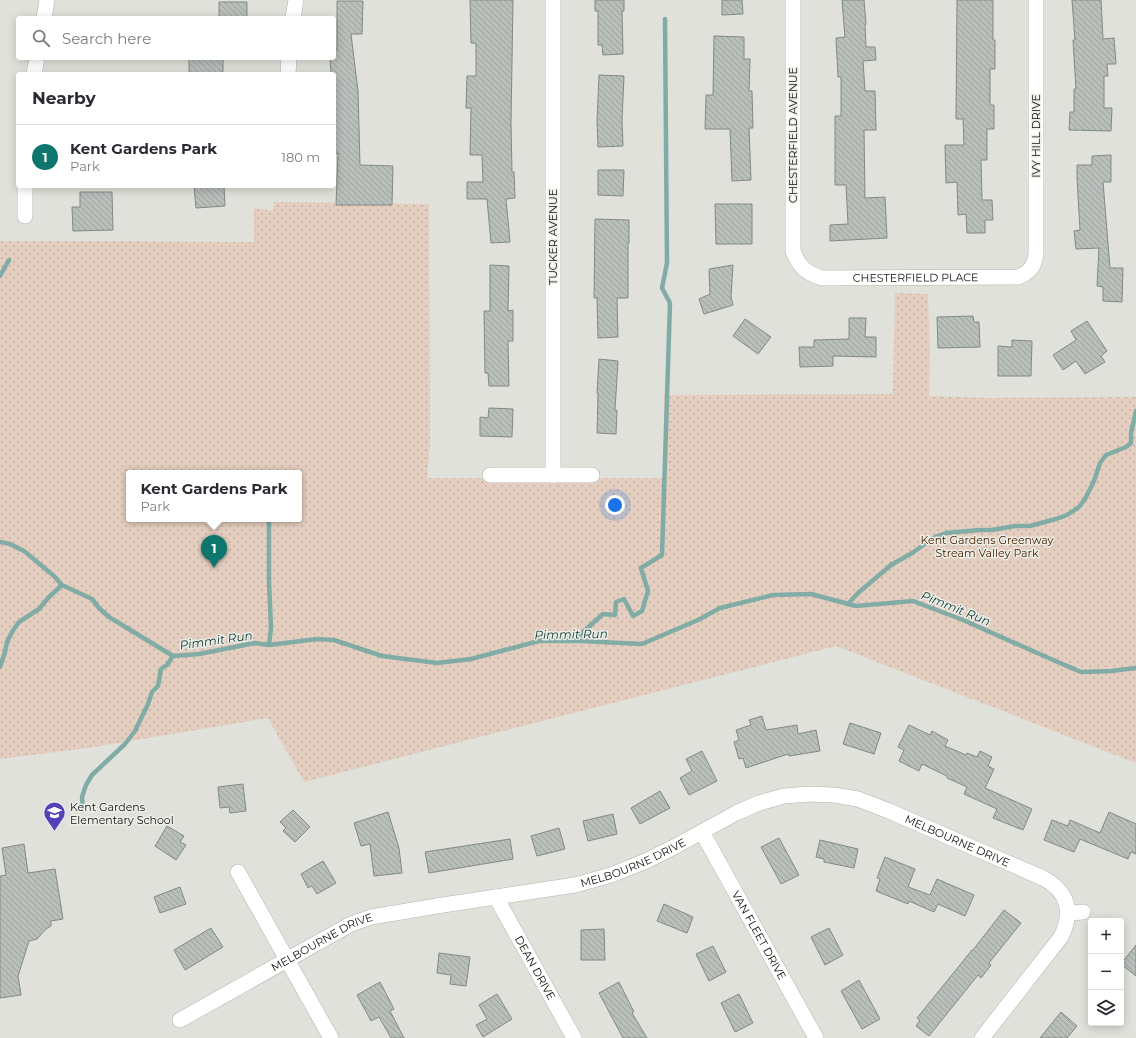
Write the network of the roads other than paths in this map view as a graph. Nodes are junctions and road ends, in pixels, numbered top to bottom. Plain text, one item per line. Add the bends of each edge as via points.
1 (48, 0) edge
2 (296, 0) edge
3 (553, 0) edge
4 (793, 0) edge
5 (1036, 0) edge
6 (44, 16) edge
7 (293, 16) edge
8 (36, 60) edge
9 (289, 60) edge
10 (34, 72) edge
11 (288, 72) edge
12 (25, 188) edge
13 (25, 216) dead end
14 (798, 273) joint
15 (1033, 275) joint
16 (490, 474) dead end
17 (553, 475) junction
18 (592, 475) dead end
19 (702, 832) junction
20 (238, 872) dead end
21 (496, 897) junction
22 (1083, 912) dead end
23 (1068, 913) junction
24 (287, 960) junction
25 (180, 1020) dead end
26 (331, 1038) edge
27 (574, 1038) edge
28 (816, 1038) edge
29 (982, 1038) edge

1 - 6 street
2 - 7 street
3 - 17 street, TUCKER AVENUE
4 - 14 street, CHESTERFIELD AVENUE via 793,251
5 - 15 street, IVY HILL DRIVE via 1036,254
8 - 10 street
9 - 11 street
12 - 13 street
14 - 15 street, CHESTERFIELD PLACE via 822,278
16 - 17 street
17 - 18 street
19 - 21 street, MELBOURNE DRIVE via 646,861 611,875 575,885
19 - 23 street, MELBOURNE DRIVE via 736,813 784,796 834,795 858,799 1043,878 1060,891
19 - 28 street, VAN FLEET DRIVE
20 - 24 street
21 - 24 street, MELBOURNE DRIVE via 371,917 351,924
21 - 27 street, DEAN DRIVE
22 - 23 street
23 - 29 street via 1061,937
24 - 25 street, MELBOURNE DRIVE
24 - 26 street

